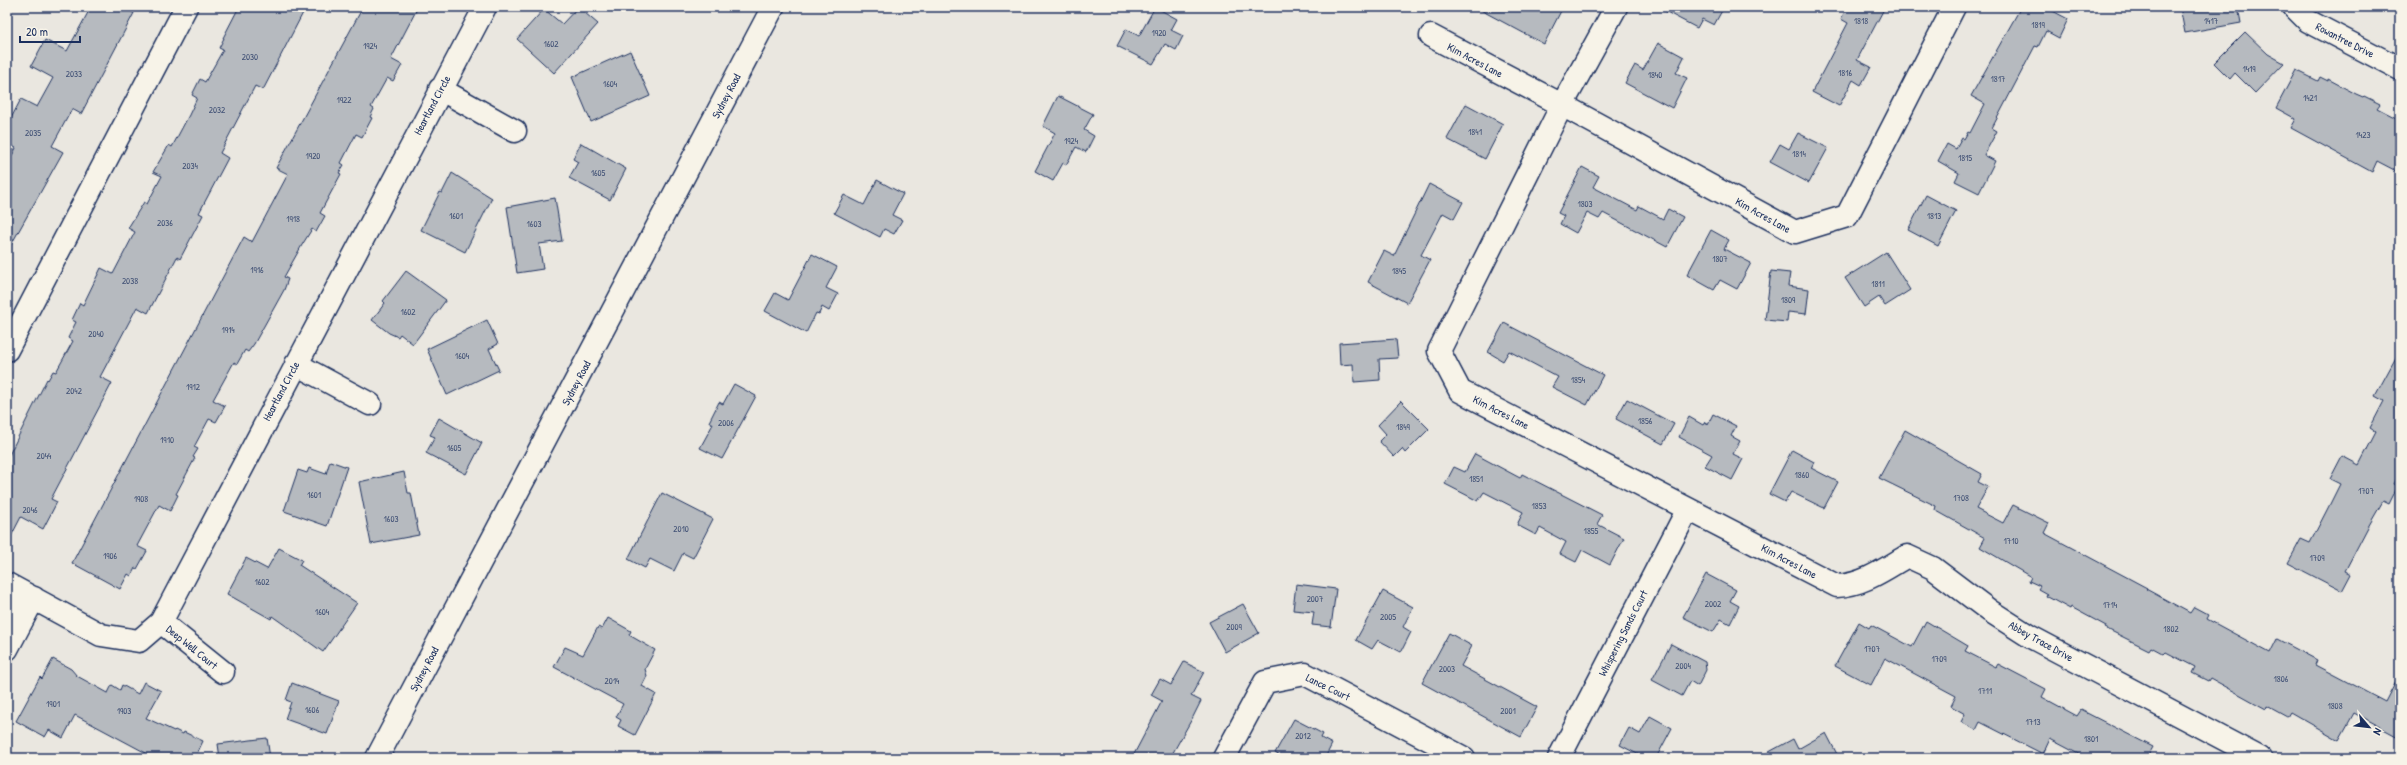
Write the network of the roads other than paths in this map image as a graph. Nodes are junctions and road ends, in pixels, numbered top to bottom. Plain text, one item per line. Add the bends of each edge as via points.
1 (186, 7) edge
2 (485, 7) edge
3 (773, 7) edge
4 (1616, 7) edge
5 (1954, 7) edge
6 (2294, 7) edge
7 (1431, 36) dead end
8 (2400, 69) edge
9 (440, 89) junction
10 (1562, 105) junction
11 (515, 130) dead end
12 (7, 350) edge
13 (296, 364) junction
14 (370, 404) dead end
15 (1688, 509) junction
16 (1826, 581) joint
17 (20, 591) edge
18 (7, 614) edge
19 (161, 622) junction
20 (7, 649) edge
21 (223, 672) dead end
22 (377, 758) edge
23 (1224, 758) edge
24 (1464, 758) edge
25 (1559, 758) edge
26 (2260, 758) edge

1 - 12 street
2 - 9 street, Heartland Circle
3 - 22 street, Sydney Road
4 - 10 street, Kim Acres Lane
5 - 10 street, Kim Acres Lane via 1847,216 1795,232
6 - 8 street, Rowantree Drive via 2308,21
7 - 10 street, Kim Acres Lane
9 - 11 street
9 - 13 street, Heartland Circle
10 - 15 street, Kim Acres Lane via 1439,351 1460,391
13 - 14 street
13 - 19 street, Heartland Circle
15 - 16 street, Kim Acres Lane
15 - 25 street, Whispering Sands Court
16 - 26 street, Abbey Trace Drive via 1837,586 1850,586 1868,579 1907,556 1933,568 1990,611 2029,636
17 - 18 street
17 - 19 street, Heartland Circle via 101,635 139,641
17 - 20 street
19 - 21 street, Deep Well Court
23 - 24 street, Lance Court via 1264,682 1305,674

